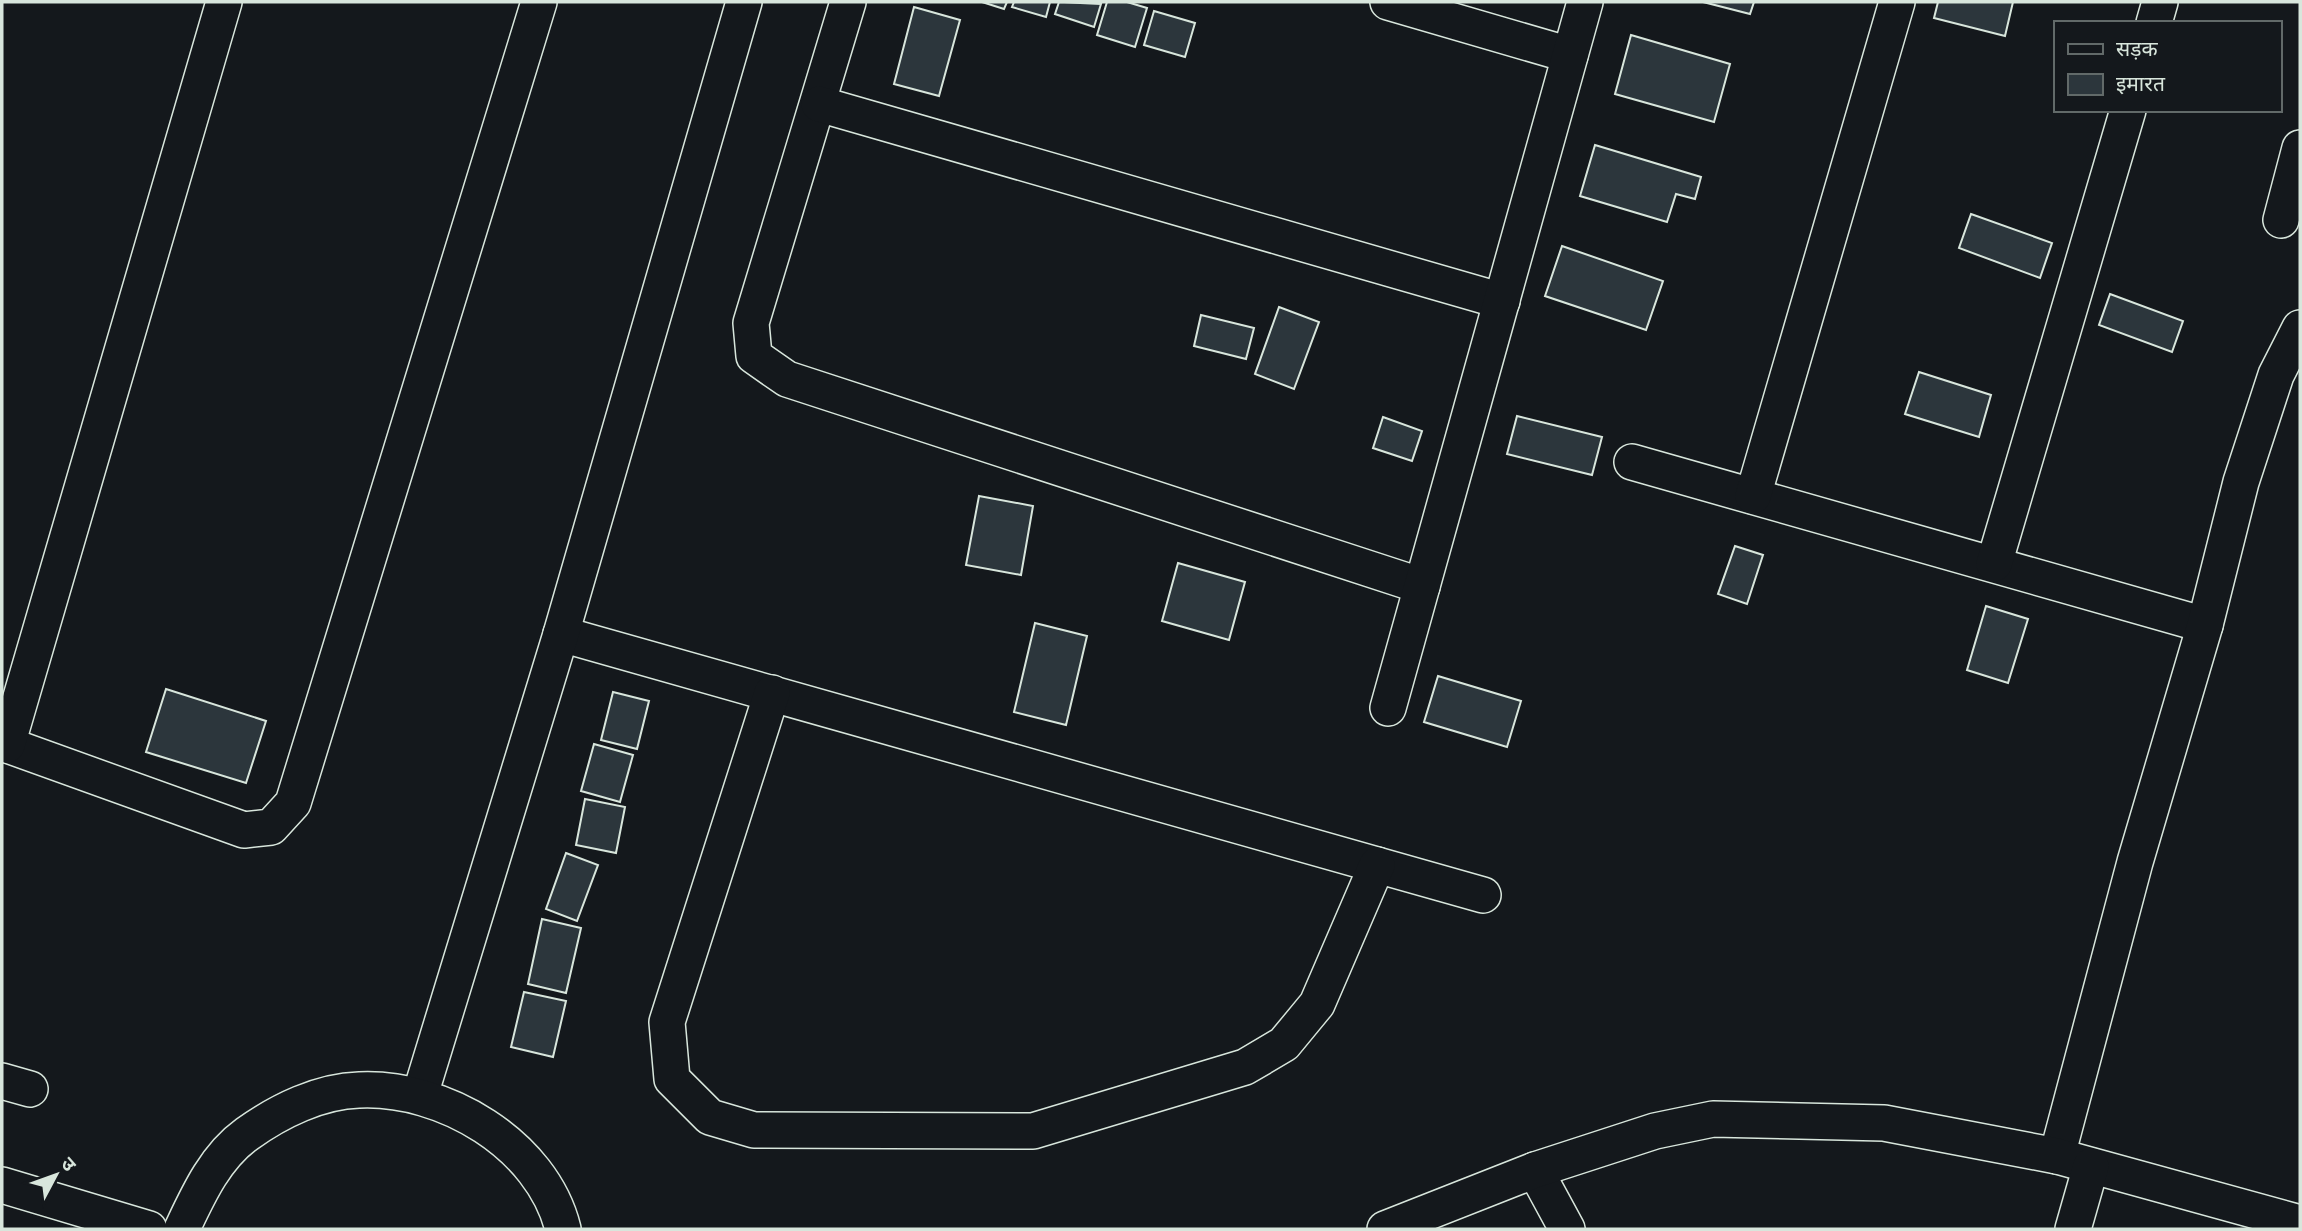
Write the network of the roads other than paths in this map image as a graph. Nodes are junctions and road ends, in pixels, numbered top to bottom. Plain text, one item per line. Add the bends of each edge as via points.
1 (224, 2) edge
2 (539, 2) edge
3 (744, 2) edge
4 (848, 2) edge
5 (1388, 2) edge
6 (1586, 2) edge
7 (1897, 2) edge
8 (2160, 2) edge
9 (2155, 21) edge
10 (1570, 55) junction
11 (819, 104) junction
12 (2127, 112) edge
13 (2300, 148) edge
14 (2281, 220) dead end
15 (1502, 301) junction
16 (2300, 328) edge
17 (1632, 462) dead end
18 (1753, 496) junction
19 (1994, 564) junction
20 (1422, 586) junction
21 (2205, 625) junction
22 (561, 634) junction
23 (772, 693) junction
24 (1388, 708) dead end
25 (5, 744) edge
26 (1377, 865) junction
27 (1483, 895) dead end
28 (420, 1095) junction
29 (2057, 1156) junction
30 (2091, 1166) junction
31 (1535, 1170) junction
32 (2, 1185) edge
33 (2300, 1223) edge
34 (149, 1229) edge
35 (182, 1229) edge
36 (563, 1229) edge
37 (1385, 1229) edge
38 (1567, 1229) edge
39 (2073, 1229) edge

1 - 25 street
2 - 25 street via 293,803 271,827 244,830
3 - 22 street
4 - 11 street
5 - 10 street
6 - 10 street
7 - 18 street
8 - 9 street
10 - 15 street
11 - 15 street
11 - 20 street via 751,323 754,356 787,379
12 - 19 street
13 - 14 street
15 - 20 street
16 - 21 street via 2276,375 2241,482
17 - 18 street
18 - 19 street
19 - 21 street
20 - 24 street
21 - 29 street via 2135,862
22 - 23 street
22 - 28 street
23 - 26 street
23 - 26 street via 667,1022 672,1079 710,1117 754,1130 1033,1131 1245,1067 1284,1044 1317,1004
26 - 27 street
28 - 35 street via 358,1090 298,1104 245,1135 204,1181
28 - 36 street via 478,1120 527,1161
29 - 30 street
29 - 31 street via 1884,1123 1713,1119 1655,1131
30 - 33 street
30 - 39 street
31 - 37 street
31 - 38 street
32 - 34 street

